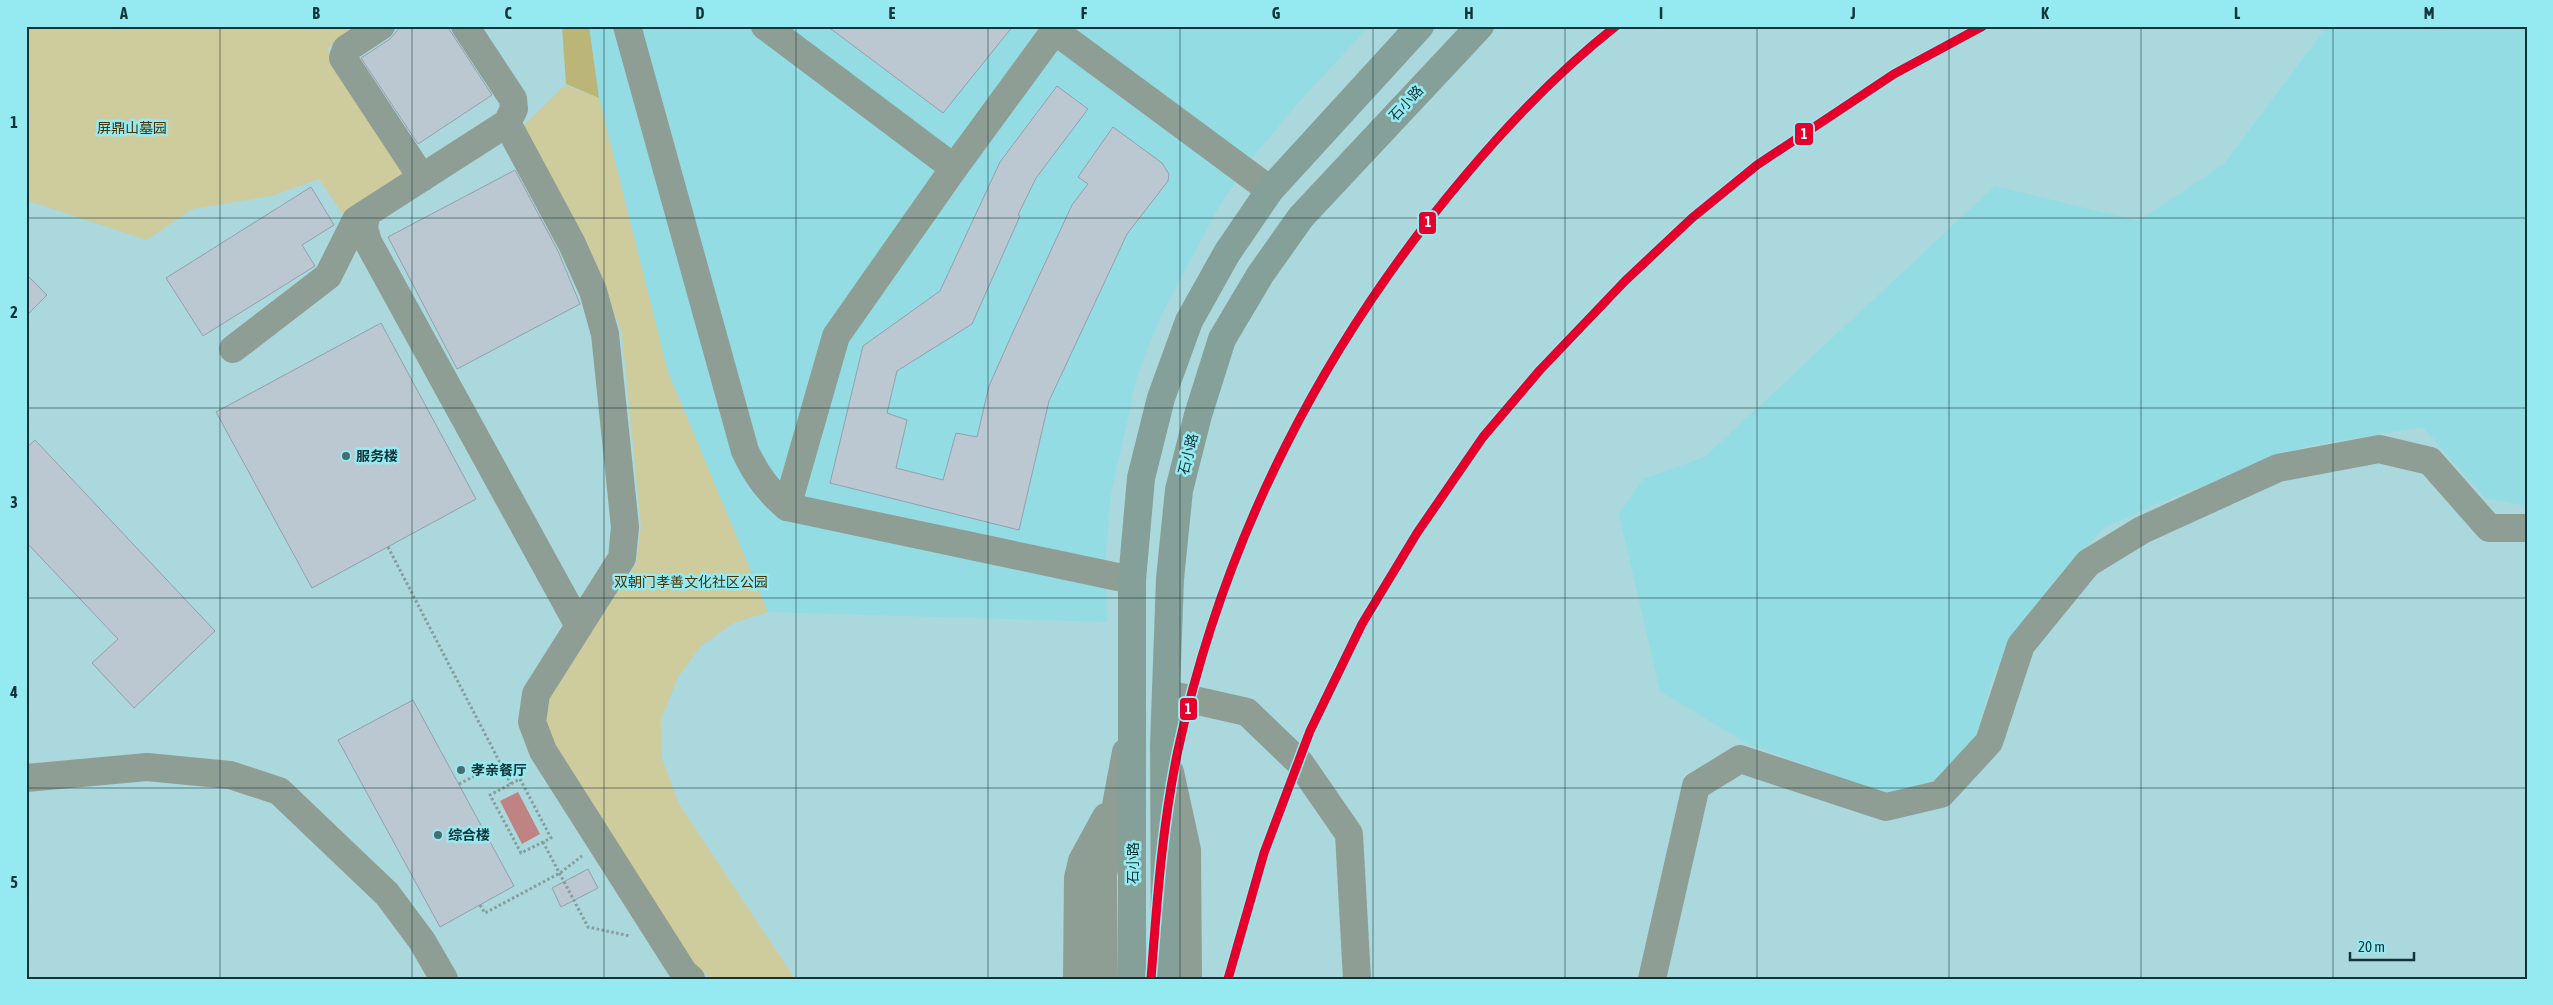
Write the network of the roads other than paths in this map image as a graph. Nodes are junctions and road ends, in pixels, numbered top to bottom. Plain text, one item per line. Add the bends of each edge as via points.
1 (381, 26) edge
2 (465, 26) edge
3 (627, 26) edge
4 (764, 26) edge
5 (1420, 26) edge
6 (1480, 26) edge
7 (1056, 28) edge
8 (507, 123) junction
9 (954, 168) junction
10 (422, 178) junction
11 (1270, 190) junction
12 (366, 214) junction
13 (233, 349) dead end
14 (788, 507) junction
15 (2527, 528) edge
16 (1132, 580) junction
17 (579, 626) junction
18 (1167, 694) junction
19 (1132, 727) junction
20 (1164, 744) junction
21 (26, 778) edge
22 (1116, 801) junction
23 (683, 977) edge
24 (444, 979) edge
25 (1077, 979) edge
26 (1104, 979) edge
27 (1132, 979) edge
28 (1165, 979) edge
29 (1188, 979) edge
30 (1357, 979) edge
31 (1652, 979) edge

1 - 10 street via 346,49 343,58
2 - 8 street via 513,99 514,109
3 - 14 street via 745,451 756,476
4 - 9 street
5 - 11 main road, 石小路
6 - 18 main road, 石小路 via 1301,217 1260,275 1222,339 1179,490 1170,579
7 - 9 street
7 - 11 street
8 - 10 street
8 - 17 street via 572,244 593,291 605,334 625,527 622,558
9 - 14 street via 836,336
10 - 12 street
11 - 16 main road, 石小路 via 1226,253 1186,329 1161,398 1141,478
12 - 13 street via 356,220 328,276
12 - 17 street via 364,228 368,242
14 - 16 street
15 - 31 street via 2489,528 2430,461 2380,450 2278,468 2142,530 2088,563 2021,645 1989,742 1941,794 1886,806 1740,759 1696,786
16 - 19 main road, 石小路
17 - 23 street via 536,694 532,722 543,752
18 - 20 main road, 石小路
18 - 30 street via 1247,712 1300,763 1348,834
19 - 22 street
19 - 27 main road, 石小路
20 - 28 main road, 石小路
20 - 29 street via 1187,850
21 - 24 street via 147,767 230,775 279,790 387,894 422,941
22 - 25 street via 1091,842 1078,878
22 - 26 street via 1103,875

